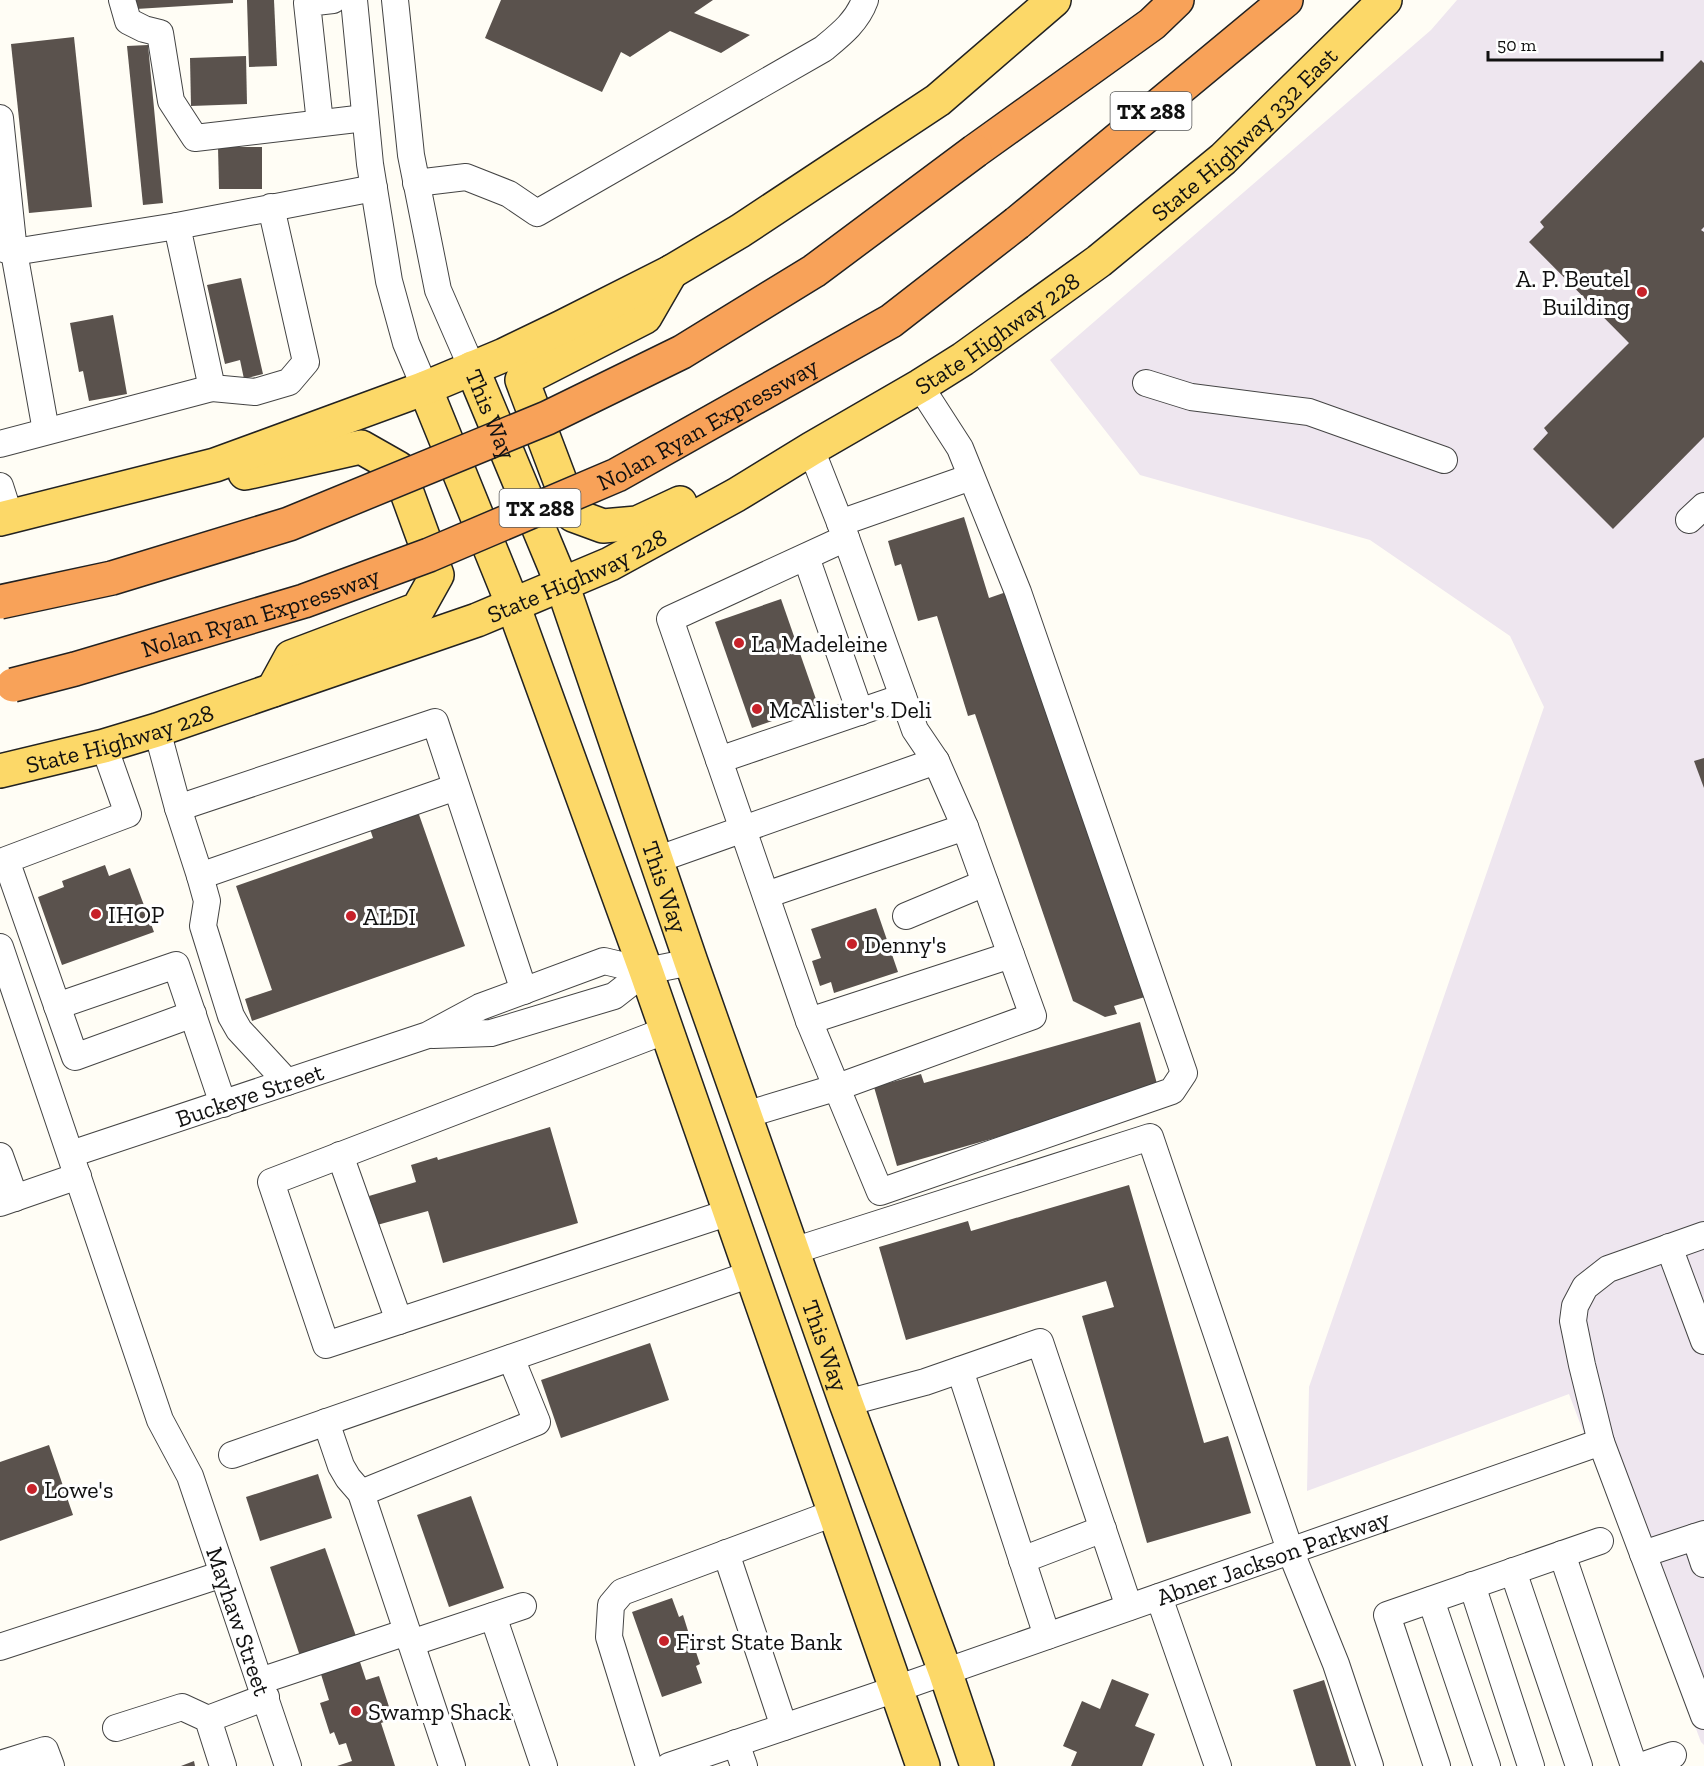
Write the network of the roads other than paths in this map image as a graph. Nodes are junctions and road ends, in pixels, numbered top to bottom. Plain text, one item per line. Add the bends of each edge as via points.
1 (122, 0) edge
2 (333, 0) edge
3 (354, 0) edge
4 (395, 0) edge
5 (865, 0) edge
6 (1054, 0) edge
7 (1177, 0) edge
8 (1286, 0) edge
9 (1384, 0) edge
10 (0, 118) edge
11 (365, 118) junction
12 (320, 123) junction
13 (411, 156) junction
14 (372, 176) junction
15 (416, 183) junction
16 (271, 207) junction
17 (177, 226) junction
18 (7, 250) edge
19 (1098, 261) joint
20 (671, 272) junction
21 (472, 368) junction
22 (1146, 384) dead end
23 (920, 386) junction
24 (212, 388) junction
25 (425, 388) junction
26 (46, 431) junction
27 (0, 444) edge
28 (811, 449) junction
29 (1444, 460) dead end
30 (215, 465) junction
31 (972, 477) junction
32 (0, 486) edge
33 (736, 495) junction
34 (5, 518) edge
35 (843, 530) junction
36 (806, 557) junction
37 (562, 584) junction
38 (0, 602) edge
39 (513, 605) junction
40 (0, 687) edge
41 (273, 690) junction
42 (903, 697) junction
43 (860, 712) junction
44 (157, 730) junction
45 (104, 746) junction
46 (719, 760) junction
47 (936, 761) junction
48 (0, 771) edge
49 (456, 787) junction
50 (178, 808) junction
51 (964, 827) junction
52 (743, 828) junction
53 (656, 860) junction
54 (200, 876) junction
55 (985, 884) junction
56 (766, 895) junction
57 (906, 916) dead end
58 (0, 947) edge
59 (1011, 955) junction
60 (691, 962) junction
61 (646, 971) junction
62 (524, 991) junction
63 (57, 1006) junction
64 (193, 1014) junction
65 (809, 1022) junction
66 (667, 1030) junction
67 (428, 1035) junction
68 (287, 1082) junction
69 (838, 1087) junction
70 (223, 1104) junction
71 (745, 1115) junction
72 (0, 1155) edge
73 (340, 1155) junction
74 (74, 1165) junction
75 (7, 1200) edge
76 (730, 1212) junction
77 (1704, 1235) edge
78 (1669, 1247) junction
79 (793, 1251) junction
80 (751, 1274) junction
81 (399, 1321) junction
82 (1704, 1341) edge
83 (511, 1358) junction
84 (960, 1370) junction
85 (846, 1403) junction
86 (802, 1420) junction
87 (326, 1422) junction
88 (1601, 1442) junction
89 (232, 1455) dead end
90 (361, 1493) junction
91 (834, 1513) junction
92 (1103, 1529) junction
93 (1699, 1536) edge
94 (1600, 1541) dead end
95 (1290, 1550) junction
96 (726, 1553) junction
97 (1562, 1554) junction
98 (1643, 1554) junction
99 (1022, 1560) junction
100 (1704, 1564) edge
101 (1513, 1571) junction
102 (223, 1574) junction
103 (1472, 1585) junction
104 (1159, 1597) junction
105 (1431, 1600) junction
106 (523, 1606) dead end
107 (1129, 1607) junction
108 (493, 1616) junction
109 (1047, 1636) junction
110 (409, 1637) junction
111 (0, 1647) edge
112 (945, 1671) junction
113 (263, 1689) junction
114 (896, 1689) junction
115 (1704, 1713) edge
116 (208, 1719) junction
117 (784, 1727) junction
118 (116, 1728) dead end
119 (740, 1755) edge
120 (1673, 1755) dead end
121 (0, 1764) edge
122 (51, 1766) edge
123 (223, 1766) edge
124 (288, 1766) edge
125 (452, 1766) edge
126 (544, 1766) edge
127 (649, 1766) edge
128 (669, 1766) edge
129 (923, 1766) edge
130 (977, 1766) edge
131 (1218, 1766) edge
132 (1370, 1766) edge
133 (1437, 1766) edge
134 (1487, 1766) edge
135 (1531, 1766) edge
136 (1579, 1766) edge
137 (1634, 1766) edge
138 (1641, 1766) edge

1 - 12 street via 128,21 160,33 171,101 195,138
2 - 12 street via 307,3
3 - 11 street, This Way
4 - 13 street, This Way
5 - 15 street via 845,31 822,49 537,213 509,194 466,177
6 - 20 main road via 938,100
7 - 38 highway, TX 288, bridge via 1152,24 814,270 682,352 547,418 289,524 112,578
8 - 40 highway, Nolan Ryan Expressway / TX 288, bridge via 1017,223 891,321 617,476 429,555 304,601 75,669
9 - 19 main road, State Highway 332 East via 1223,159
10 - 18 street
11 - 12 street
11 - 14 street, This Way
13 - 14 street
13 - 15 street, This Way
14 - 16 street
14 - 25 street, This Way via 389,281 406,343
15 - 21 street, This Way via 438,290
16 - 17 street
16 - 24 street via 306,362 289,382 255,392
17 - 18 street
17 - 24 street
18 - 26 street
19 - 23 main road, State Highway 228
20 - 21 main road
20 - 33 main road via 645,317 522,380 573,515 603,526 637,523 705,491
21 - 25 main road
21 - 37 main road, This Way
22 - 29 street via 1191,397 1309,412
23 - 28 main road, State Highway 228
23 - 31 street via 960,448
24 - 26 street
25 - 30 main road
25 - 39 main road, This Way
26 - 27 street
28 - 33 main road, State Highway 228
28 - 35 street
30 - 34 main road
30 - 41 main road via 239,474 361,447 398,468 437,575 418,609 291,657
31 - 35 street
31 - 69 street via 1018,591 1184,1073 1172,1091 880,1192
32 - 34 street
33 - 37 main road, State Highway 228 via 610,564
35 - 36 street
35 - 42 street
36 - 43 street
36 - 46 street via 670,619
37 - 39 main road, State Highway 228
37 - 53 main road, This Way
39 - 41 main road, State Highway 228
39 - 61 main road, This Way
41 - 44 main road, State Highway 228
42 - 43 street
42 - 47 street via 915,730
43 - 46 street
44 - 45 main road, State Highway 228
44 - 50 street
45 - 48 main road, State Highway 228
45 - 63 street via 128,814 6,860
46 - 52 street
47 - 51 street
47 - 52 street
49 - 50 street via 435,722
49 - 54 street
49 - 62 street
50 - 54 street
51 - 55 street
51 - 56 street
52 - 53 street
52 - 56 street
53 - 60 main road, This Way
54 - 68 street via 207,901 203,926 231,1016
55 - 57 street
55 - 59 street
56 - 65 street
58 - 74 street, Mayhaw Street
59 - 65 street
59 - 69 street via 1033,1016
60 - 61 street, Buckeye Street
60 - 71 main road, This Way
61 - 62 street, Buckeye Street via 604,961
61 - 66 main road, This Way
61 - 67 street, Buckeye Street via 614,996 502,1030
62 - 67 street, Buckeye Street via 480,1007
63 - 64 street via 176,965
63 - 64 street via 75,1057
64 - 70 street
65 - 69 street
66 - 73 street
66 - 76 main road, This Way
67 - 68 street, Buckeye Street
68 - 70 street, Buckeye Street
69 - 71 street
70 - 74 street, Buckeye Street
71 - 79 main road, This Way
72 - 75 street
73 - 81 street
73 - 81 street via 271,1182 326,1345
74 - 75 street, Buckeye Street
74 - 102 street, Mayhaw Street via 160,1420 190,1476
76 - 80 main road, This Way
76 - 81 street
77 - 78 street
78 - 82 street
78 - 88 street via 1608,1269 1585,1287 1575,1306 1573,1321
79 - 85 main road, This Way
79 - 95 street via 1150,1137
80 - 83 street
80 - 86 main road, This Way
83 - 87 street
83 - 90 street via 537,1422
84 - 85 street
84 - 92 street via 1040,1342
84 - 99 street
85 - 86 main road
85 - 112 main road, This Way
86 - 91 main road, This Way
87 - 89 street
87 - 90 street via 341,1466
88 - 95 street, Abner Jackson Parkway
88 - 98 street
90 - 110 street
91 - 96 street
91 - 114 main road, This Way
92 - 99 street
92 - 107 street
93 - 98 street
93 - 100 street
94 - 97 street
95 - 104 street, Abner Jackson Parkway
95 - 132 street via 1336,1664
96 - 117 street
96 - 127 street via 622,1592 611,1605 609,1637
97 - 101 street
97 - 137 street
98 - 115 street
99 - 109 street
101 - 103 street
101 - 136 street
102 - 111 street
102 - 113 street, Mayhaw Street
103 - 105 street
103 - 135 street
104 - 107 street, Abner Jackson Parkway
104 - 131 street
105 - 133 street via 1387,1615
105 - 134 street
106 - 108 street
107 - 109 street, Abner Jackson Parkway
108 - 110 street
108 - 126 street
109 - 112 street, Abner Jackson Parkway
110 - 113 street
110 - 125 street
112 - 114 street, Abner Jackson Parkway
112 - 130 main road, This Way
113 - 116 street
113 - 124 street, Mayhaw Street
114 - 117 street, Abner Jackson Parkway
114 - 129 main road, This Way
116 - 118 street via 182,1707
116 - 123 street
117 - 119 street, Abner Jackson Parkway
119 - 128 street, Abner Jackson Parkway
120 - 138 street
121 - 122 street via 45,1750

